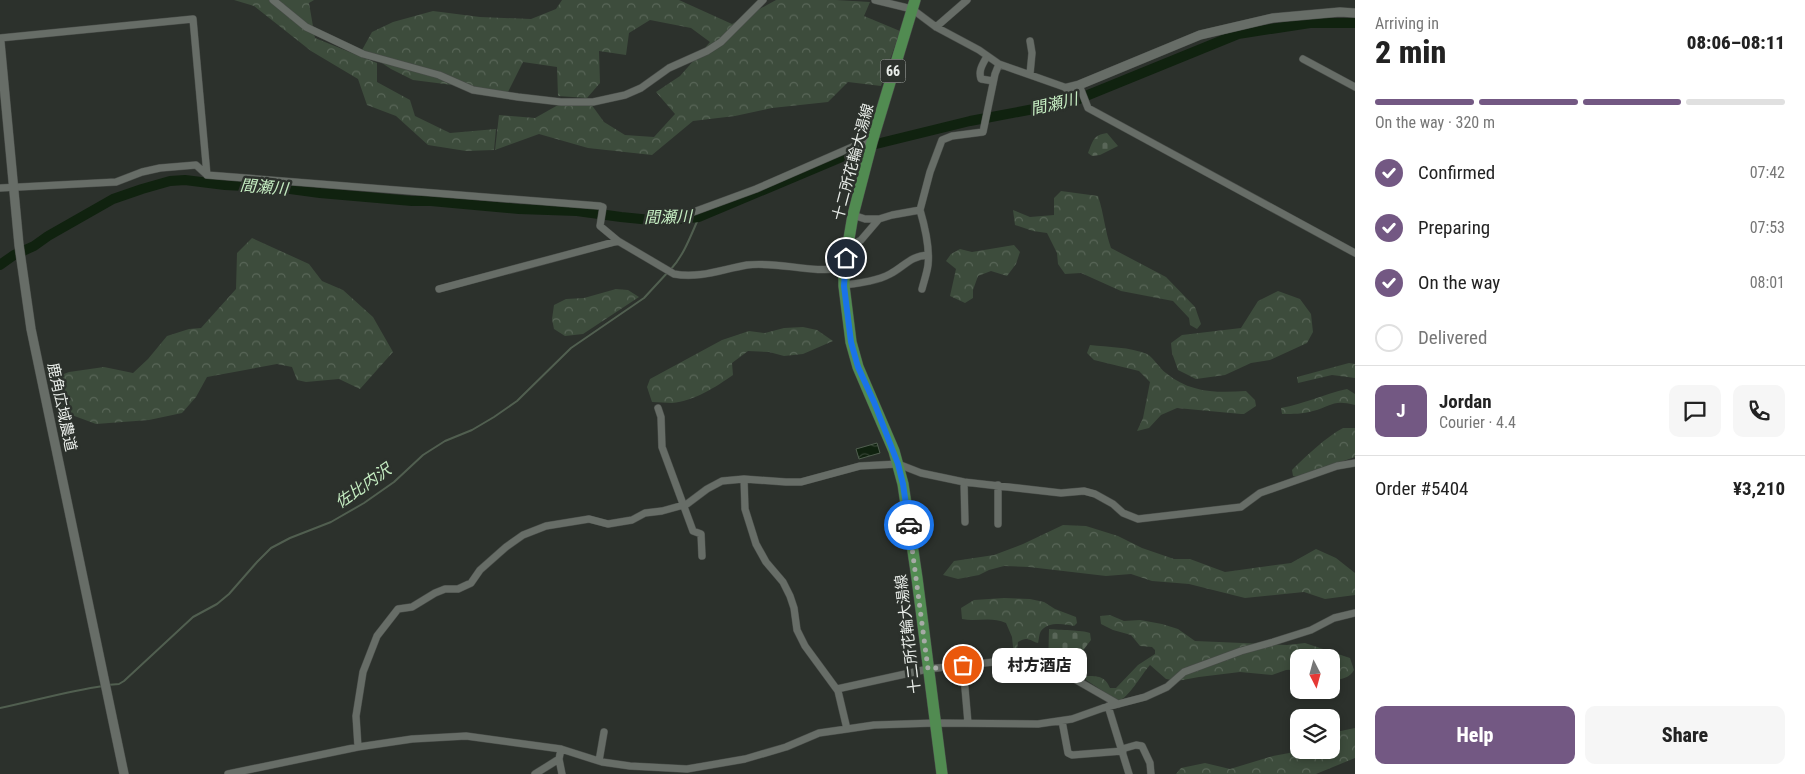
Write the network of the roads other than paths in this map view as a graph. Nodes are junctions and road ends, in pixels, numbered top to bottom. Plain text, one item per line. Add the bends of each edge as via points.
1 (273, 0) edge
2 (763, 0) edge
3 (876, 0) edge
4 (967, 0) edge
5 (913, 5) edge
6 (1355, 13) edge
7 (936, 28) junction
8 (0, 38) edge
9 (1030, 41) dead end
10 (0, 42) edge
11 (987, 56) junction
12 (1302, 59) dead end
13 (999, 64) junction
14 (1030, 74) junction
15 (993, 81) junction
16 (1080, 87) junction
17 (1067, 88) joint
18 (1355, 88) edge
19 (873, 140) junction
20 (207, 175) junction
21 (0, 188) edge
22 (15, 188) junction
23 (920, 210) junction
24 (688, 214) dead end
25 (853, 215) junction
26 (879, 219) junction
27 (618, 241) junction
28 (847, 248) junction
29 (1355, 253) edge
30 (928, 255) junction
31 (844, 268) junction
32 (844, 285) junction
33 (922, 288) dead end
34 (440, 289) dead end
35 (658, 408) dead end
36 (1355, 463) edge
37 (898, 464) junction
38 (744, 479) junction
39 (964, 482) junction
40 (998, 485) junction
41 (683, 505) junction
42 (965, 522) dead end
43 (998, 524) dead end
44 (702, 556) dead end
45 (1355, 613) edge
46 (963, 665) junction
47 (928, 669) junction
48 (837, 689) junction
49 (1118, 704) junction
50 (1108, 706) junction
51 (1062, 720) junction
52 (935, 723) junction
53 (968, 723) junction
54 (847, 728) junction
55 (604, 732) dead end
56 (358, 747) junction
57 (561, 749) junction
58 (1122, 750) junction
59 (559, 759) junction
60 (599, 761) junction
61 (679, 771) edge
62 (124, 774) edge
63 (228, 774) edge
64 (535, 774) edge
65 (562, 774) edge
66 (942, 774) edge
67 (1129, 774) edge
68 (1151, 774) edge

1 - 2 street via 306,27 363,54 439,75 473,90 561,102 593,102 641,88 669,68 721,42
3 - 5 street
4 - 7 street
5 - 7 street
5 - 19 main road, 十二所花輪大湯線 / 66
6 - 16 street via 1273,18 1200,35
7 - 11 street
8 - 20 street via 193,19
9 - 14 street
10 - 22 street, 鹿角広域農道
11 - 13 street
11 - 15 street via 980,75 981,79
12 - 18 street
13 - 14 street
13 - 15 street
14 - 17 street
15 - 23 street via 983,132 942,140
16 - 17 street
16 - 29 street via 1088,108
19 - 24 street
19 - 25 main road, 十二所花輪大湯線 / 66
20 - 22 street via 196,164 142,172 116,182
20 - 27 street via 603,207 600,226
21 - 22 street
22 - 62 street, 鹿角広域農道 via 31,329
23 - 26 street
23 - 30 street
25 - 26 street
25 - 28 main road, 十二所花輪大湯線 / 66
26 - 28 street via 861,240
27 - 31 street via 674,274 693,276 750,265 824,270
27 - 34 street
28 - 31 main road, 十二所花輪大湯線 / 66
30 - 32 street via 918,256 890,274
30 - 33 street
31 - 32 main road, 十二所花輪大湯線 / 66
32 - 37 main road, 十二所花輪大湯線 / 66 via 851,342 858,367
35 - 41 street via 662,447
36 - 40 street via 1337,466 1260,493 1240,507 1138,519 1084,491 1061,492
37 - 38 street via 860,466 801,482
37 - 39 street via 921,473
37 - 47 main road, 十二所花輪大湯線 / 66
38 - 41 street via 722,481
38 - 48 street via 745,509 756,544 790,596 801,638
39 - 40 street
39 - 42 street
40 - 43 street
41 - 44 street via 693,531 700,534
41 - 56 street via 645,513 620,523 608,524 589,519 546,526 523,535 506,547 480,570 471,583 458,589 445,589 412,607 398,609 377,636 363,672 356,716
45 - 49 street via 1184,672 1167,687
46 - 47 street
46 - 49 street via 1017,660 1022,675 1056,673 1071,677
46 - 53 street
47 - 48 street
47 - 52 main road, 十二所花輪大湯線 / 66
48 - 54 street
49 - 50 street
50 - 51 street
50 - 58 street
51 - 53 street via 1038,724
51 - 58 street via 1068,753 1072,755
52 - 53 street
52 - 54 street
52 - 66 main road, 十二所花輪大湯線 / 66
54 - 61 street via 819,733 786,748
55 - 60 street
56 - 57 street via 466,736
56 - 63 street
57 - 59 street
57 - 60 street
58 - 67 street
58 - 68 street via 1136,744 1142,746
59 - 64 street
59 - 65 street
60 - 61 street

